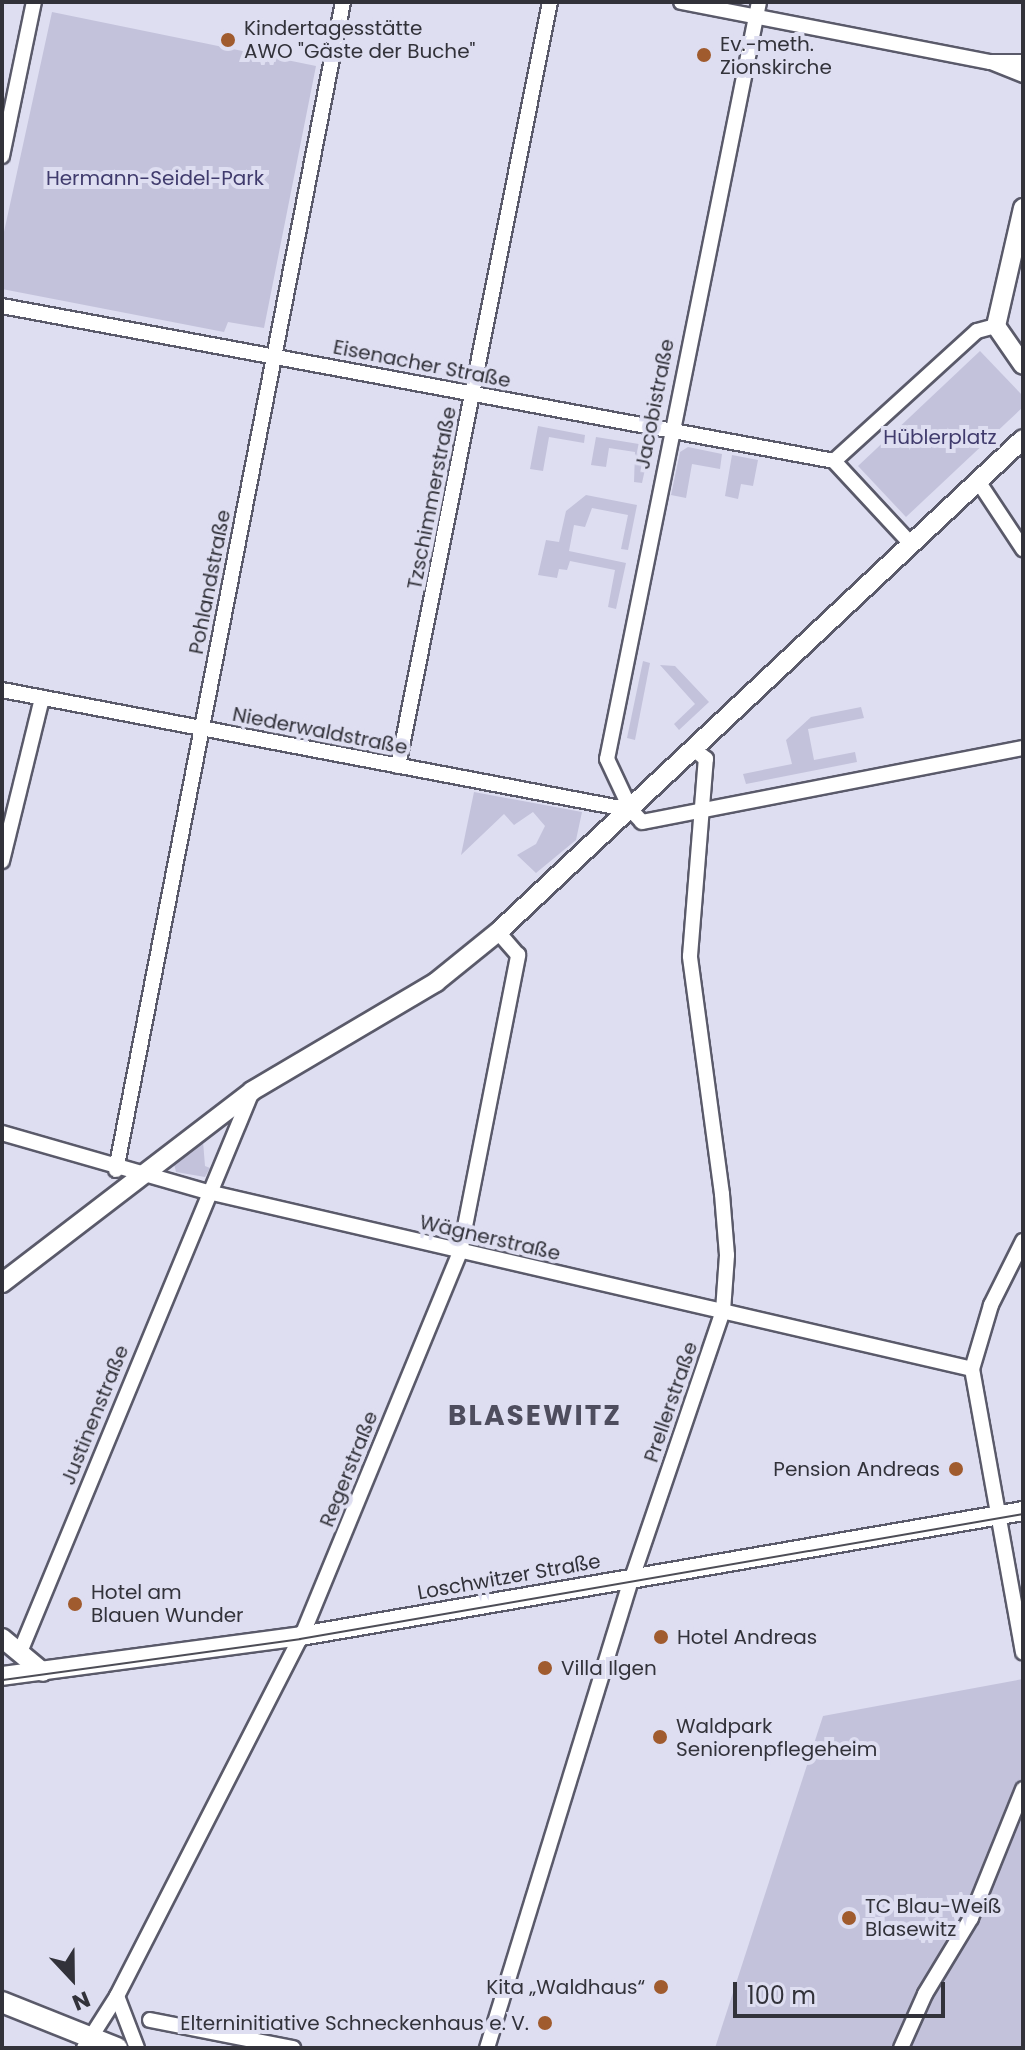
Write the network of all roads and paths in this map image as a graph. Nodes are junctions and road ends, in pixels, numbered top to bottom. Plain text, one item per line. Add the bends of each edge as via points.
1 (34, 2) edge
2 (343, 2) edge
3 (550, 2) edge
4 (681, 2) edge
5 (757, 9) edge
6 (990, 62) junction
7 (1023, 62) edge
8 (1023, 75) edge
9 (2, 156) edge
10 (1023, 208) edge
11 (2, 306) edge
12 (996, 326) junction
13 (275, 357) junction
14 (1023, 365) edge
15 (474, 394) junction
16 (670, 430) junction
17 (1023, 439) edge
18 (834, 461) junction
19 (978, 481) junction
20 (912, 545) junction
21 (1023, 549) edge
22 (2, 690) edge
23 (42, 698) junction
24 (201, 728) junction
25 (1023, 748) edge
26 (695, 750) junction
27 (398, 766) junction
28 (631, 810) junction
29 (702, 812) junction
30 (2, 861) edge
31 (498, 932) junction
32 (252, 1091) junction
33 (2, 1133) edge
34 (116, 1170) junction
35 (138, 1175) junction
36 (208, 1192) junction
37 (1023, 1241) edge
38 (460, 1252) junction
39 (2, 1283) edge
40 (723, 1311) junction
41 (972, 1369) junction
42 (1023, 1511) edge
43 (998, 1515) junction
44 (632, 1578) junction
45 (301, 1636) junction
46 (2, 1638) edge
47 (20, 1652) junction
48 (1023, 1652) edge
49 (43, 1672) junction
50 (2, 1676) edge
51 (1023, 1789) edge
52 (117, 1996) junction
53 (2, 2002) edge
54 (150, 2020) dead end
55 (88, 2042) edge
56 (117, 2048) edge
57 (137, 2048) edge
58 (293, 2048) edge
59 (487, 2048) edge
60 (901, 2048) edge

1 - 9 street
2 - 13 street, Pohlandstraße
3 - 15 street, Tzschimmerstraße
4 - 5 street
5 - 6 street
5 - 16 street, Jacobistraße
6 - 7 street
6 - 8 street
10 - 12 street
11 - 13 street, Eisenacher Straße
12 - 14 street
12 - 18 street via 977,331
13 - 15 street, Eisenacher Straße
13 - 24 street, Pohlandstraße
15 - 16 street, Eisenacher Straße
15 - 27 street, Tzschimmerstraße
16 - 18 street, Eisenacher Straße
16 - 28 street, Jacobistraße via 607,759
17 - 19 street
18 - 20 street
19 - 20 street
19 - 21 street
20 - 26 street
22 - 23 street, Niederwaldstraße
23 - 24 street, Niederwaldstraße
23 - 30 street
24 - 27 street, Niederwaldstraße
24 - 34 street, Pohlandstraße
25 - 29 street
26 - 28 street
26 - 29 street, Prellerstraße via 706,759
27 - 28 street, Niederwaldstraße
28 - 29 street, Niederwaldstraße via 642,822
28 - 31 street
29 - 40 street, Prellerstraße via 690,956 722,1194 727,1255
31 - 32 street via 436,982
31 - 38 street, Regerstraße via 518,955
32 - 35 street
32 - 36 street, Justinenstraße
33 - 34 street, Wägnerstraße
34 - 35 street, Wägnerstraße
35 - 36 street, Wägnerstraße
35 - 39 street
36 - 38 street, Wägnerstraße
36 - 47 street, Justinenstraße
37 - 41 street via 991,1305
38 - 40 street, Wägnerstraße
38 - 45 street, Regerstraße
40 - 41 street, Wägnerstraße
40 - 44 street, Prellerstraße
41 - 43 street
42 - 43 street, Loschwitzer Straße
43 - 44 street, Loschwitzer Straße
43 - 48 street
44 - 45 street, Loschwitzer Straße
44 - 59 street, Prellerstraße
45 - 49 street, Loschwitzer Straße
45 - 52 street, Regerstraße
46 - 47 street
47 - 49 street
49 - 50 street, Loschwitzer Straße
51 - 60 street via 971,1918 925,1994
52 - 55 street, Regerstraße
52 - 57 street
53 - 55 main road
54 - 58 street
55 - 56 main road

